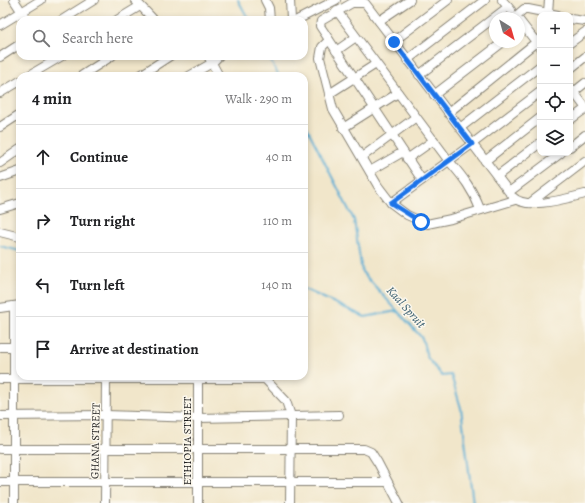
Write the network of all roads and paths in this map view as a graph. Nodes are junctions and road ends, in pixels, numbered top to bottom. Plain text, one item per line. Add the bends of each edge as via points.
1 (14, 0) edge
2 (41, 0) edge
3 (94, 0) edge
4 (266, 0) edge
5 (290, 0) edge
6 (336, 0) edge
7 (410, 0) edge
8 (448, 0) edge
9 (485, 0) edge
10 (502, 0) edge
11 (550, 0) edge
12 (137, 3) edge
13 (508, 7) junction
14 (337, 11) junction
15 (22, 12) junction
16 (513, 12) edge
17 (523, 12) edge
18 (548, 12) joint
19 (24, 16) edge
20 (68, 16) edge
21 (122, 16) edge
22 (150, 16) edge
23 (270, 16) edge
24 (291, 16) edge
25 (305, 16) edge
26 (573, 19) edge
27 (379, 21) junction
28 (585, 21) edge
29 (0, 25) edge
30 (525, 31) edge
31 (585, 32) edge
32 (356, 37) junction
33 (329, 40) junction
34 (537, 41) edge
35 (573, 41) edge
36 (394, 42) junction
37 (537, 45) edge
38 (16, 47) edge
39 (495, 48) edge
40 (336, 51) junction
41 (0, 57) edge
42 (585, 57) edge
43 (55, 60) edge
44 (106, 60) edge
45 (164, 60) edge
46 (210, 60) edge
47 (407, 60) junction
48 (376, 64) junction
49 (573, 67) edge
50 (537, 68) edge
51 (35, 72) edge
52 (87, 72) edge
53 (145, 72) edge
54 (194, 72) edge
55 (217, 72) edge
56 (419, 75) junction
57 (354, 78) junction
58 (16, 83) edge
59 (585, 83) edge
60 (573, 90) edge
61 (0, 93) edge
62 (398, 93) junction
63 (573, 93) edge
64 (329, 94) junction
65 (537, 94) edge
66 (434, 95) junction
67 (374, 108) junction
68 (585, 108) edge
69 (448, 113) junction
70 (16, 117) edge
71 (416, 117) junction
72 (573, 118) edge
73 (537, 120) edge
74 (0, 127) edge
75 (343, 128) junction
76 (460, 128) junction
77 (392, 135) junction
78 (585, 135) edge
79 (434, 140) junction
80 (472, 144) junction
81 (537, 145) edge
82 (573, 145) edge
83 (16, 152) edge
84 (362, 156) junction
85 (405, 156) junction
86 (557, 156) edge
87 (449, 161) junction
88 (485, 161) junction
89 (585, 161) edge
90 (0, 163) edge
91 (370, 171) junction
92 (16, 172) edge
93 (497, 176) junction
94 (0, 178) edge
95 (422, 180) junction
96 (585, 188) edge
97 (509, 192) junction
98 (585, 194) edge
99 (573, 197) junction
100 (516, 200) junction
101 (391, 203) junction
102 (530, 203) junction
103 (16, 204) edge
104 (0, 209) edge
105 (480, 209) junction
106 (0, 232) edge
107 (16, 236) edge
108 (16, 306) edge
109 (0, 308) edge
110 (16, 346) edge
111 (0, 347) edge
112 (16, 357) edge
113 (0, 379) edge
114 (14, 379) junction
115 (103, 380) edge
116 (198, 380) edge
117 (267, 380) edge
118 (106, 415) junction
119 (339, 415) dead end
120 (0, 416) edge
121 (291, 416) junction
122 (13, 417) junction
123 (198, 418) junction
124 (106, 448) junction
125 (292, 448) junction
126 (0, 449) edge
127 (13, 449) junction
128 (198, 450) junction
129 (290, 481) junction
130 (0, 482) edge
131 (13, 482) junction
132 (197, 482) junction
133 (387, 482) junction
134 (105, 483) junction
135 (14, 503) edge
136 (105, 503) edge
137 (198, 503) edge
138 (290, 503) edge
139 (399, 503) edge

1 - 15 street
2 - 15 street
3 - 20 street
4 - 23 street
5 - 24 street
6 - 25 street
7 - 27 street
8 - 36 street
9 - 47 street
10 - 13 street
11 - 18 street
12 - 21 street
12 - 22 street
13 - 16 street
13 - 56 street
14 - 27 street via 352,3 363,2
14 - 32 street
14 - 33 street via 320,24
15 - 19 street
15 - 29 street
17 - 18 street via 526,9
26 - 28 street
27 - 36 street
30 - 34 street
31 - 35 street
32 - 40 street
32 - 48 street
33 - 40 street
33 - 64 street via 322,47 320,58
36 - 47 street
37 - 69 street
38 - 41 street
39 - 66 street
40 - 57 street
42 - 49 street
43 - 51 street
44 - 52 street
45 - 53 street
46 - 54 street
46 - 55 street
47 - 56 street
48 - 57 street
48 - 62 street
50 - 76 street
56 - 66 street
57 - 64 street
57 - 67 street
58 - 61 street
59 - 60 street
62 - 67 street
62 - 71 street
63 - 68 street
64 - 75 street via 335,114
65 - 80 street
66 - 69 street
67 - 75 street
67 - 77 street
68 - 72 street
69 - 76 street
70 - 74 street
71 - 77 street
71 - 79 street
73 - 88 street
75 - 84 street
76 - 80 street
77 - 84 street
77 - 85 street
78 - 82 street
79 - 85 street
79 - 87 street
80 - 87 street
80 - 88 street
81 - 93 street
83 - 90 street
84 - 91 street
85 - 91 street
85 - 95 street
86 - 97 street
87 - 95 street
87 - 105 street via 467,181
88 - 93 street
89 - 102 street
91 - 101 street
92 - 94 street
93 - 97 street
95 - 101 street
96 - 99 street
97 - 100 street
98 - 99 street
99 - 102 street
100 - 102 street
100 - 105 street
101 - 105 street via 407,215 427,224
103 - 104 street
106 - 107 street
108 - 109 street
110 - 111 street
112 - 114 street
113 - 114 street
114 - 122 street
115 - 118 street, GHANA STREET
116 - 123 street, ETHIOPIA STREET
117 - 121 street via 290,408
118 - 122 street
118 - 123 street
118 - 124 street, GHANA STREET
119 - 121 street
120 - 122 street
121 - 123 street
121 - 125 street
122 - 127 street
123 - 128 street, ETHIOPIA STREET
124 - 127 street
124 - 128 street
124 - 134 street, GHANA STREET
125 - 128 street
125 - 129 street
125 - 133 street via 367,450 378,463
126 - 127 street
127 - 131 street
128 - 132 street, ETHIOPIA STREET
129 - 132 street
129 - 133 street
129 - 138 street
130 - 131 street
131 - 134 street
131 - 135 street
132 - 134 street
132 - 137 street, ETHIOPIA STREET
133 - 139 street
134 - 136 street, GHANA STREET

